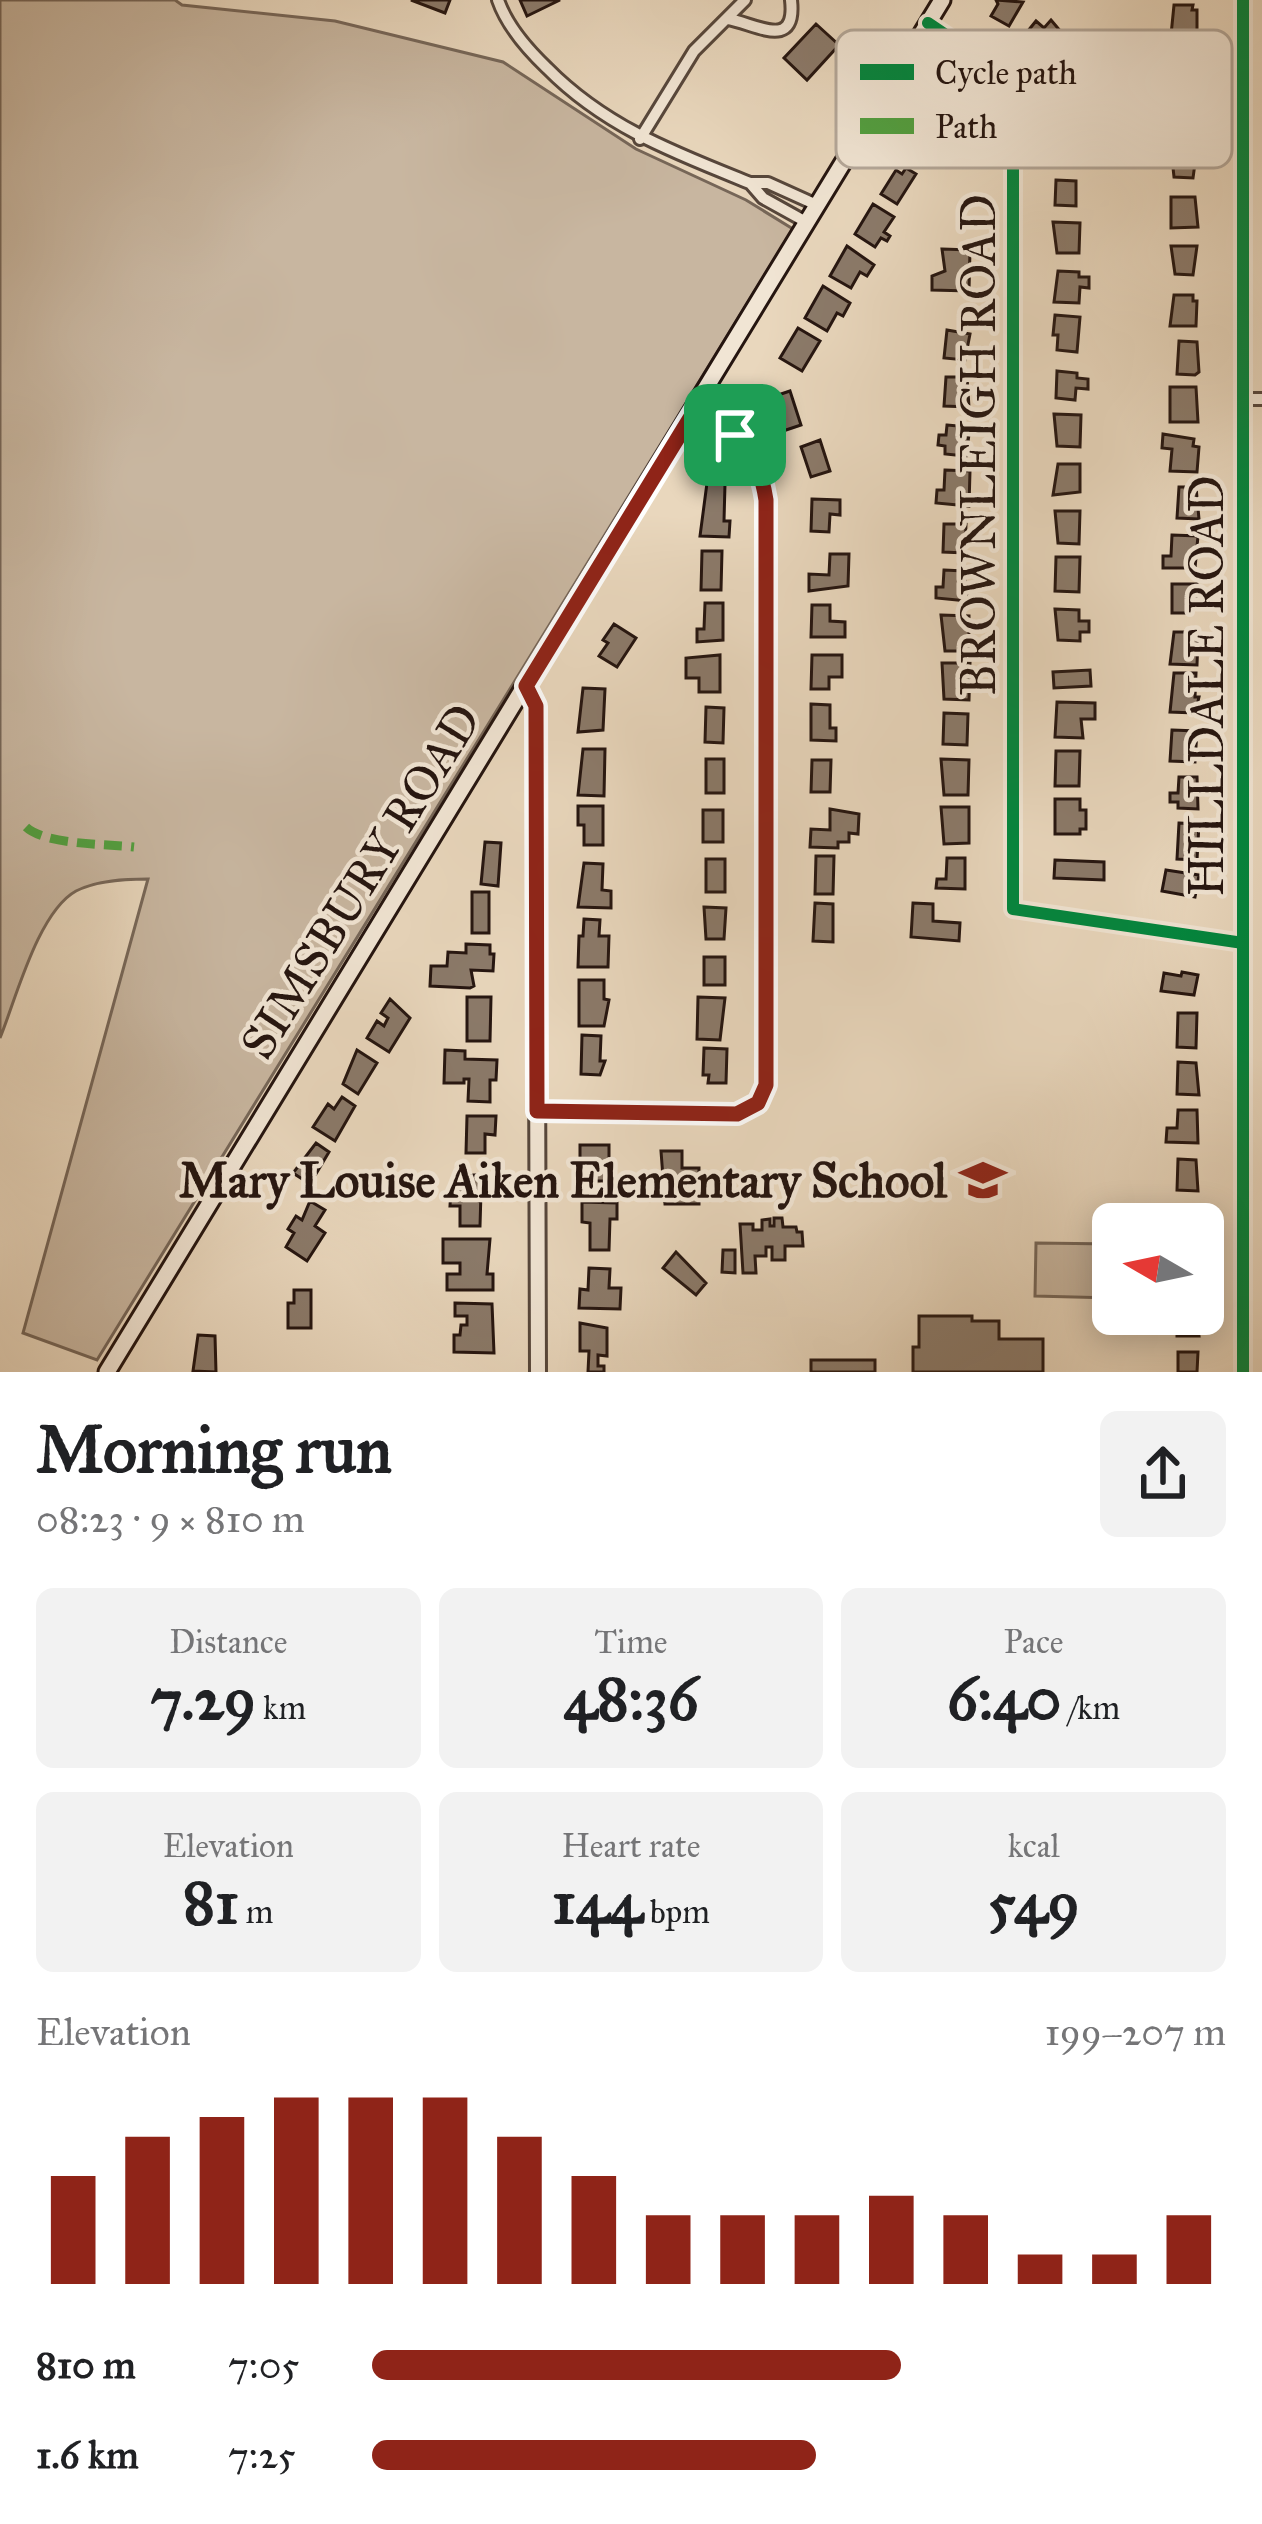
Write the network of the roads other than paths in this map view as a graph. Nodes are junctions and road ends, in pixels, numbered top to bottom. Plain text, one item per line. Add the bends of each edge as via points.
1 (498, 0) edge
2 (745, 0) edge
3 (791, 0) edge
4 (942, 0) edge
5 (1243, 0) edge
6 (727, 19) junction
7 (928, 23) junction
8 (924, 30) edge
9 (938, 30) edge
10 (640, 139) junction
11 (841, 168) edge
12 (1013, 168) edge
13 (750, 183) junction
14 (818, 206) junction
15 (808, 223) junction
16 (1241, 399) junction
17 (1262, 399) edge
18 (695, 410) junction
19 (526, 686) junction
20 (1243, 943) junction
21 (1244, 1026) junction
22 (1258, 1029) dead end
23 (537, 1111) junction
24 (107, 1372) edge
25 (538, 1372) edge
26 (1244, 1372) edge

1 - 10 street via 531,52 576,98
2 - 6 street
3 - 6 street via 780,31
4 - 7 main road, SIMSBURY ROAD
5 - 16 street, HILLDALE ROAD
6 - 10 street via 694,51
7 - 8 main road, SIMSBURY ROAD
7 - 9 street, BROWNLEIGH ROAD
10 - 13 street
11 - 14 main road, SIMSBURY ROAD
12 - 20 street, BROWNLEIGH ROAD via 1013,910
13 - 14 street
13 - 15 street
14 - 15 main road, SIMSBURY ROAD
15 - 18 main road, SIMSBURY ROAD
16 - 17 street
16 - 20 street, HILLDALE ROAD
18 - 19 main road, SIMSBURY ROAD
18 - 23 street via 748,447 766,500 767,1076 758,1103 737,1114
19 - 23 street via 536,706
19 - 24 main road, SIMSBURY ROAD
20 - 21 street, HILLDALE ROAD
21 - 22 street
21 - 26 street, HILLDALE ROAD
23 - 25 street

